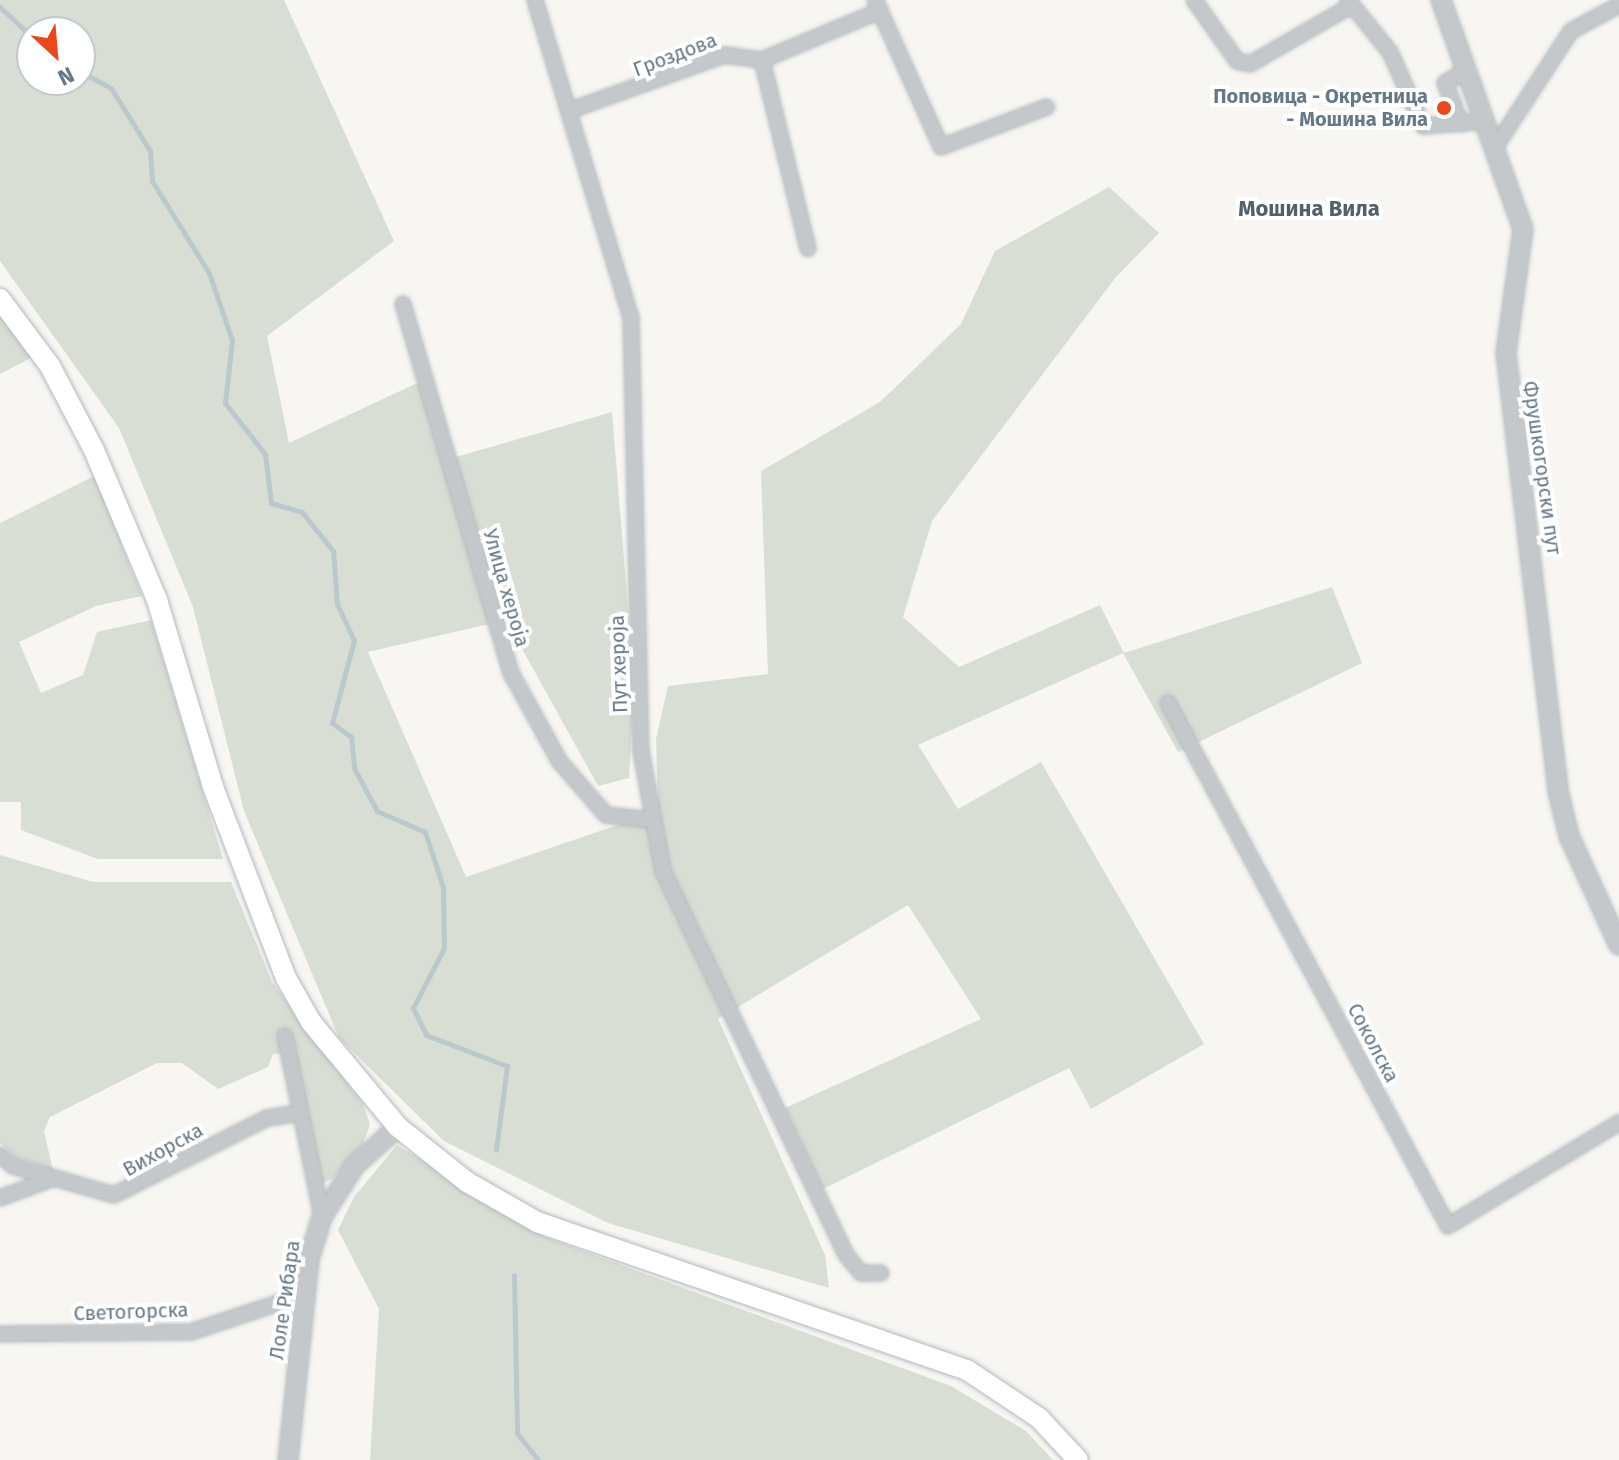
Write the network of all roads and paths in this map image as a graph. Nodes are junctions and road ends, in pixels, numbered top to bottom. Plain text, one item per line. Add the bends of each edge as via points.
1 (535, 0) edge
2 (1194, 0) edge
3 (1441, 0) edge
4 (1354, 4) edge
5 (1619, 5) edge
6 (878, 6) edge
7 (762, 60) junction
8 (1467, 70) junction
9 (1047, 107) dead end
10 (571, 110) junction
11 (1486, 121) junction
12 (1461, 124) junction
13 (1496, 146) junction
14 (808, 248) dead end
15 (0, 299) edge
16 (403, 304) dead end
17 (1168, 703) dead end
18 (651, 820) junction
19 (1619, 945) edge
20 (285, 1036) dead end
21 (299, 1113) junction
22 (1619, 1123) edge
23 (398, 1127) junction
24 (0, 1155) edge
25 (51, 1179) junction
26 (0, 1198) edge
27 (322, 1217) junction
28 (881, 1273) dead end
29 (305, 1294) junction
30 (0, 1334) edge
31 (288, 1460) edge
32 (1078, 1460) edge

1 - 10 street, Пут хероја
2 - 4 street via 1237,61 1250,64
3 - 8 street, Фрушкогорски пут
4 - 12 street via 1390,52 1423,126
5 - 13 street via 1571,31
6 - 7 street, Гроздова
6 - 9 street, Гроздова via 941,147
7 - 10 street, Гроздова via 725,55
7 - 14 street
8 - 11 street, Фрушкогорски пут
8 - 12 street via 1445,83
10 - 18 street, Пут хероја via 631,317 641,751
11 - 12 street
11 - 13 street, Фрушкогорски пут
13 - 19 street, Фрушкогорски пут via 1523,229 1506,353 1558,791 1569,836
15 - 23 main road via 50,366 94,450 157,600 213,787 286,978 311,1022
16 - 18 street, Улица хероја via 511,673 560,762 606,815
17 - 22 street, Соколска via 1448,1226
18 - 28 street, Пут хероја via 663,871 846,1255 861,1273
20 - 21 street
21 - 25 street, Вихорска via 248,1126 129,1192 114,1195
21 - 27 street
23 - 27 street, Лоле Рибара via 355,1165
23 - 32 main road via 467,1182 537,1222 967,1370 1039,1418
24 - 25 street, Вихорска
25 - 26 street
27 - 29 street, Лоле Рибара
29 - 30 street, Светогорска via 191,1332
29 - 31 street, Лоле Рибара

